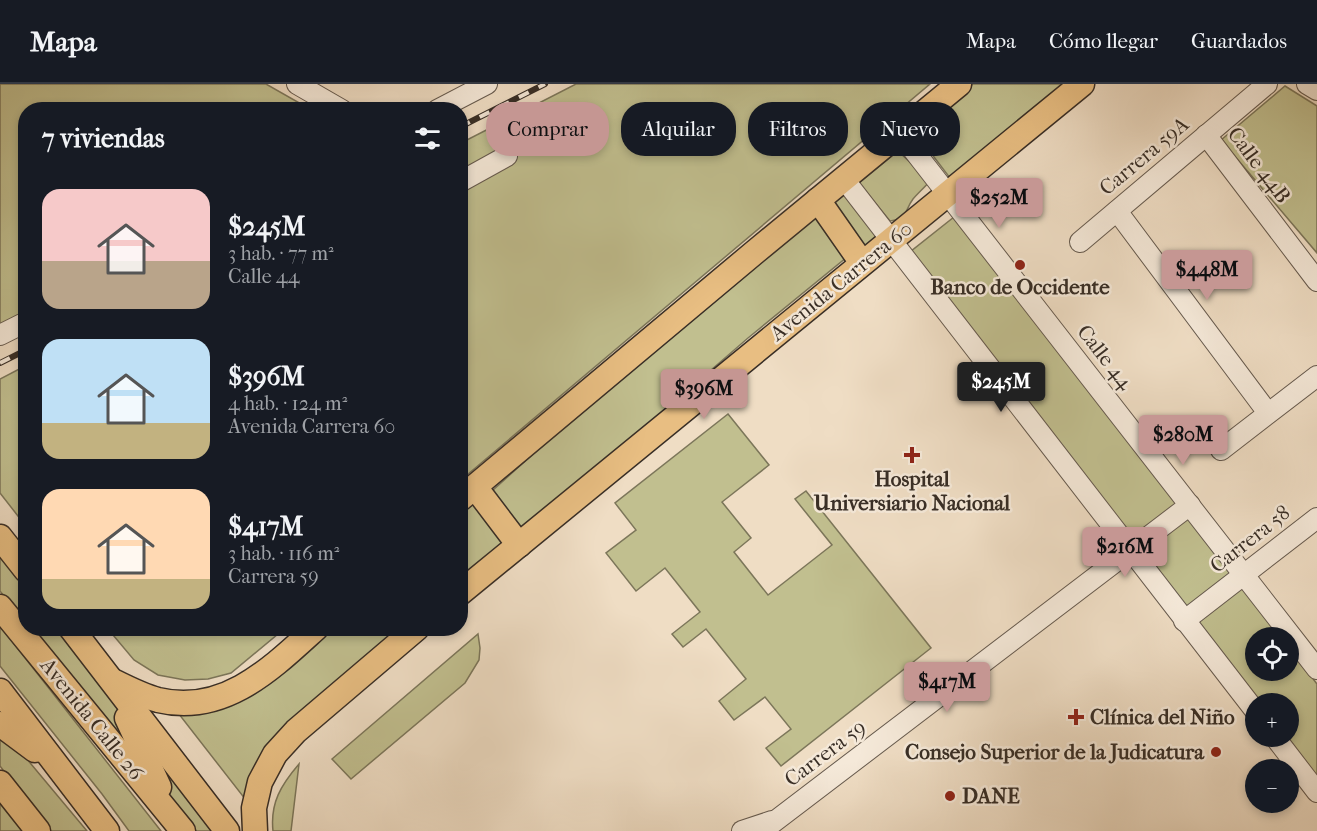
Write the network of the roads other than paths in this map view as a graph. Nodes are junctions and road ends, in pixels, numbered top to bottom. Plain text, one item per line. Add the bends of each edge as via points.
1 (297, 84) edge
2 (487, 84) edge
3 (959, 84) edge
4 (1082, 84) edge
5 (1267, 84) edge
6 (1307, 84) edge
7 (1317, 90) edge
8 (328, 102) edge
9 (452, 102) edge
10 (937, 102) edge
11 (1206, 135) junction
12 (507, 156) dead end
13 (872, 156) edge
14 (918, 156) edge
15 (468, 178) edge
16 (844, 179) junction
17 (948, 195) junction
18 (818, 200) junction
19 (1117, 211) junction
20 (891, 240) junction
21 (1080, 242) dead end
22 (862, 263) junction
23 (1317, 282) edge
24 (18, 326) edge
25 (0, 335) edge
26 (1317, 376) edge
27 (1268, 413) junction
28 (1221, 450) dead end
29 (468, 493) edge
30 (1190, 505) junction
31 (1317, 518) edge
32 (0, 537) edge
33 (519, 545) junction
34 (1130, 550) junction
35 (18, 560) edge
36 (1244, 575) junction
37 (468, 586) edge
38 (0, 607) edge
39 (1184, 621) junction
40 (18, 629) edge
41 (24, 636) edge
42 (77, 636) edge
43 (307, 636) edge
44 (408, 636) edge
45 (1317, 669) edge
46 (110, 680) junction
47 (0, 691) edge
48 (1245, 698) edge
49 (0, 723) edge
50 (1282, 747) edge
51 (61, 769) junction
52 (0, 783) edge
53 (1317, 792) edge
54 (178, 824) edge
55 (768, 826) edge
56 (38, 831) edge
57 (107, 831) edge
58 (227, 831) edge
59 (255, 831) edge
60 (742, 831) edge

1 - 8 street
2 - 9 street
3 - 10 main road
4 - 17 main road, Avenida Carrera 60
5 - 11 street, Carrera 59A
6 - 7 street
11 - 19 street, Carrera 59A
11 - 23 street, Calle 44B
12 - 15 street
13 - 16 main road
14 - 17 street, Calle 44
16 - 18 main road
16 - 20 street
17 - 20 main road, Avenida Carrera 60
17 - 30 street, Calle 44
18 - 22 main road
18 - 29 main road
19 - 21 street, Carrera 59A
19 - 27 street
20 - 22 main road, Avenida Carrera 60
20 - 34 street
22 - 33 main road, Avenida Carrera 60
24 - 25 street
26 - 27 street
27 - 28 street
29 - 33 main road
30 - 34 street, Carrera 59
30 - 36 street, Calle 44
31 - 36 street, Carrera 58
32 - 35 main road
33 - 37 main road, Avenida Carrera 60
34 - 39 street
34 - 55 street, Carrera 59
36 - 39 street, Carrera 58
36 - 45 street, Calle 44
38 - 40 main road, Avenida Calle 26
39 - 48 street
41 - 54 main road, Avenida Calle 26
42 - 46 main road, Avenida Calle 26
43 - 46 main road via 244,687 205,701 161,701
44 - 59 main road via 296,731 275,754 260,782 254,808
46 - 54 main road
46 - 58 main road, Avenida Calle 26
47 - 51 main road
49 - 51 main road
50 - 53 street
51 - 57 main road
52 - 56 main road
55 - 60 street, Carrera 59

